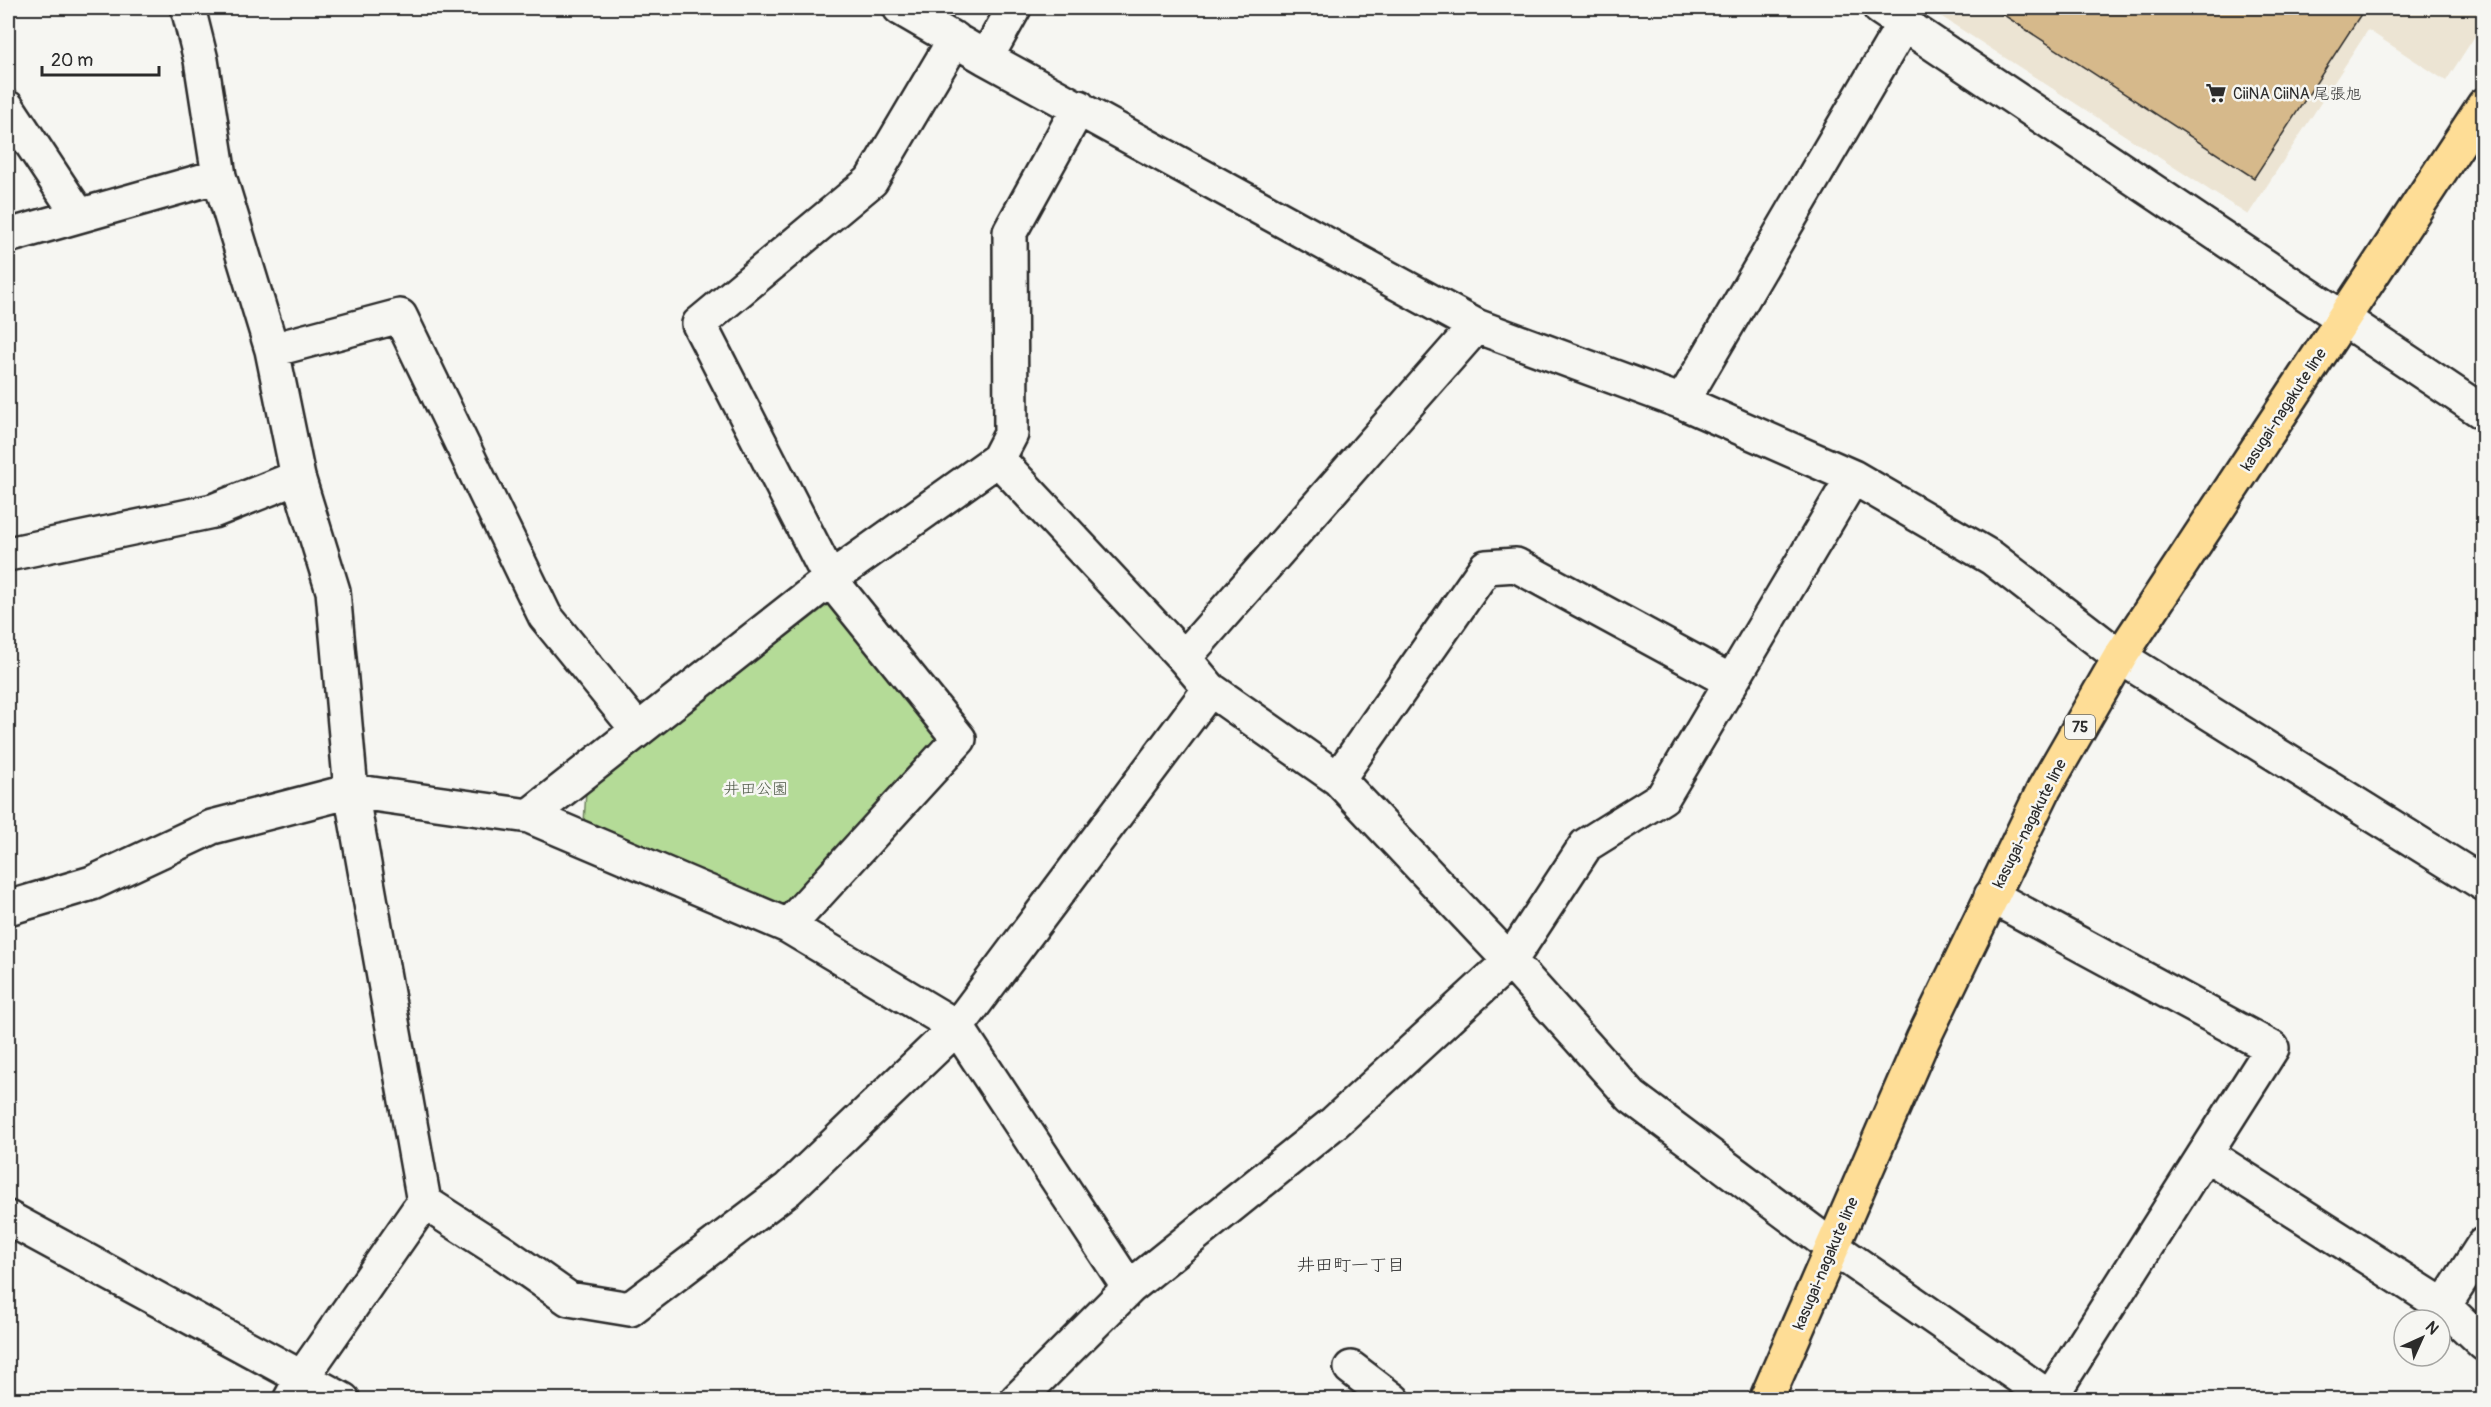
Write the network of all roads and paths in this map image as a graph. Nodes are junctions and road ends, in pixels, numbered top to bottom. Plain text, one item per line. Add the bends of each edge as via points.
1 (188, 8) edge
2 (900, 8) edge
3 (1014, 8) edge
4 (1892, 15) edge
5 (955, 39) junction
6 (986, 58) junction
7 (2484, 105) edge
8 (1079, 107) junction
9 (8, 108) edge
10 (219, 176) junction
11 (78, 214) junction
12 (8, 236) edge
13 (2342, 319) junction
14 (1476, 326) junction
15 (272, 350) junction
16 (1682, 402) junction
17 (2484, 413) edge
18 (998, 459) junction
19 (298, 477) junction
20 (1853, 477) junction
21 (8, 554) edge
22 (830, 579) junction
23 (2121, 657) junction
24 (1184, 658) junction
25 (1730, 681) junction
26 (1210, 689) junction
27 (638, 730) junction
28 (1338, 779) junction
29 (351, 791) junction
30 (529, 816) junction
31 (2484, 884) edge
32 (1991, 896) junction
33 (8, 908) edge
34 (788, 926) junction
35 (1510, 961) junction
36 (957, 1027) junction
37 (2206, 1154) junction
38 (424, 1203) junction
39 (8, 1218) edge
40 (2484, 1244) edge
41 (1831, 1246) junction
42 (1129, 1288) junction
43 (2444, 1306) junction
44 (2484, 1344) edge
45 (1351, 1368) dead end
46 (296, 1388) edge
47 (2052, 1399) edge
48 (344, 1400) edge
49 (1017, 1400) edge
50 (1393, 1400) edge
51 (1766, 1400) edge

1 - 10 street via 201,60
2 - 5 street
3 - 6 street
4 - 13 street
4 - 16 street
5 - 6 street
5 - 22 street via 871,181 699,324
6 - 8 street
7 - 13 main road, kasugai-nagakute line / 75
8 - 14 street
8 - 18 street via 1010,232 1011,434
9 - 11 street
10 - 11 street
10 - 15 street
11 - 12 street
13 - 17 street
13 - 23 main road, kasugai-nagakute line / 75
14 - 16 street
14 - 24 street
15 - 19 street
15 - 27 street via 400,316 545,616
16 - 20 street
18 - 22 street
18 - 24 street
19 - 21 street via 213,511
19 - 29 street via 333,591
20 - 23 street via 1992,558
20 - 25 street
22 - 27 street
22 - 34 street via 959,739
23 - 31 street
23 - 32 main road, kasugai-nagakute line / 75 via 2043,789
24 - 26 street
25 - 28 street via 1516,565 1486,567
25 - 35 street via 1663,797 1586,845
26 - 28 street
26 - 36 street
27 - 30 street
28 - 35 street
29 - 30 street
29 - 33 street via 212,827 92,883
29 - 38 street
30 - 34 street
32 - 37 street via 2272,1048
32 - 41 main road, kasugai-nagakute line / 75
34 - 36 street
35 - 41 street via 1632,1097
35 - 42 street via 1335,1122
36 - 38 street via 788,1189 630,1309 569,1299
36 - 42 street
37 - 43 street
37 - 47 street
38 - 46 street
39 - 46 street
40 - 43 street
41 - 47 street
41 - 51 main road, kasugai-nagakute line / 75
42 - 49 street
43 - 44 street
45 - 50 street
46 - 48 street

